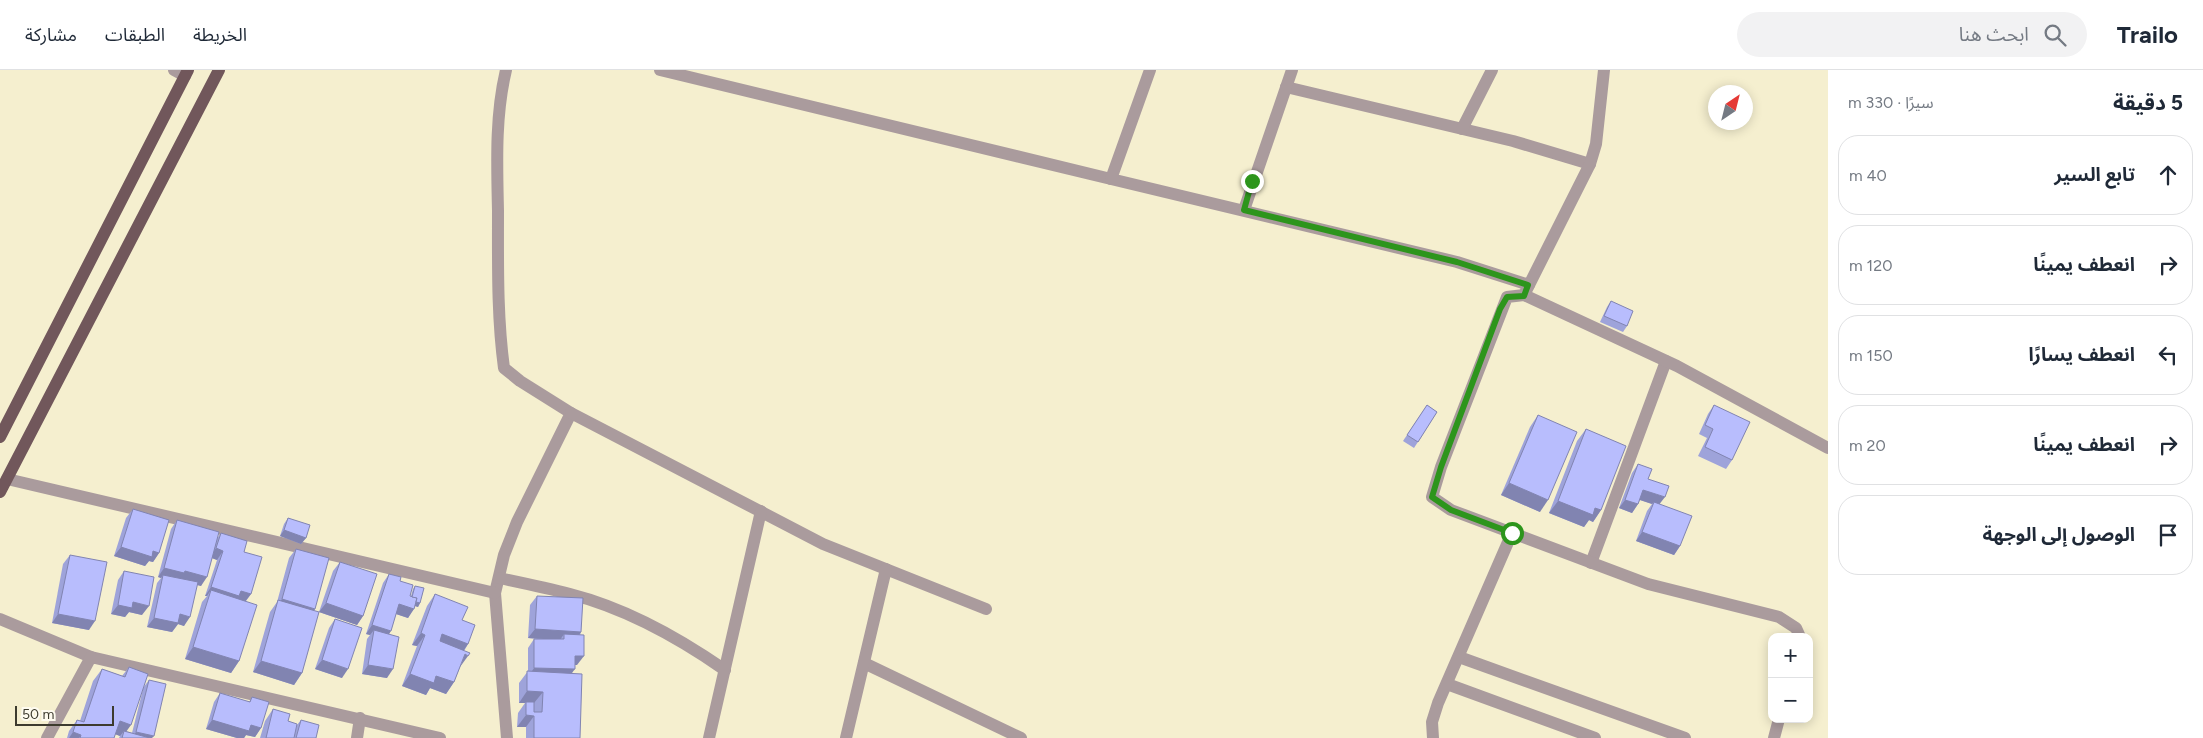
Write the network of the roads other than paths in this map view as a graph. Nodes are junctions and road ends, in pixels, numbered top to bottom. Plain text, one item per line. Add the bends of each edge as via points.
1 (219, 70) edge
2 (506, 70) edge
3 (660, 70) edge
4 (1150, 70) edge
5 (1292, 70) edge
6 (1492, 70) edge
7 (1604, 70) edge
8 (182, 72) edge
9 (1286, 87) junction
10 (1462, 129) junction
11 (1590, 164) junction
12 (1111, 178) junction
13 (1244, 210) junction
14 (1526, 290) junction
15 (1666, 361) junction
16 (571, 412) junction
17 (0, 437) edge
18 (1828, 448) edge
19 (7, 479) junction
20 (0, 492) edge
21 (761, 511) junction
22 (1512, 533) junction
23 (1591, 563) junction
24 (886, 569) junction
25 (499, 578) junction
26 (496, 593) junction
27 (986, 609) dead end
28 (0, 619) edge
29 (1798, 633) edge
30 (91, 656) junction
31 (1459, 657) junction
32 (864, 664) junction
33 (725, 670) junction
34 (1447, 684) junction
35 (360, 718) junction
36 (1778, 723) edge
37 (47, 738) edge
38 (357, 738) edge
39 (440, 738) edge
40 (507, 738) edge
41 (709, 738) edge
42 (846, 738) edge
43 (1021, 738) edge
44 (1433, 738) edge
45 (1595, 738) edge
46 (1685, 738) edge
47 (1774, 738) edge

1 - 19 main road
2 - 16 street via 499,100 498,165 498,325 504,368
3 - 12 street
4 - 12 street
5 - 9 street
6 - 10 street
7 - 11 street via 1596,144
8 - 17 main road via 152,142
9 - 10 street
9 - 13 street
10 - 11 street
11 - 14 street
12 - 13 street
13 - 14 street via 1457,262
14 - 15 street
14 - 22 street via 1507,297 1500,309 1432,497 1451,510
15 - 18 street
15 - 23 street
16 - 21 street
16 - 25 street via 517,522
19 - 20 main road
19 - 26 street
21 - 24 street via 823,544
21 - 33 street
22 - 23 street
22 - 31 street
23 - 29 street via 1648,584 1779,617
24 - 27 street
24 - 32 street
25 - 26 street
25 - 33 street via 572,594 630,616 698,651
26 - 40 street
28 - 30 street
30 - 35 street
30 - 37 street
31 - 34 street
31 - 46 street
32 - 42 street
32 - 43 street
33 - 41 street
34 - 44 street via 1432,722
34 - 45 street
35 - 38 street
35 - 39 street
36 - 47 street

